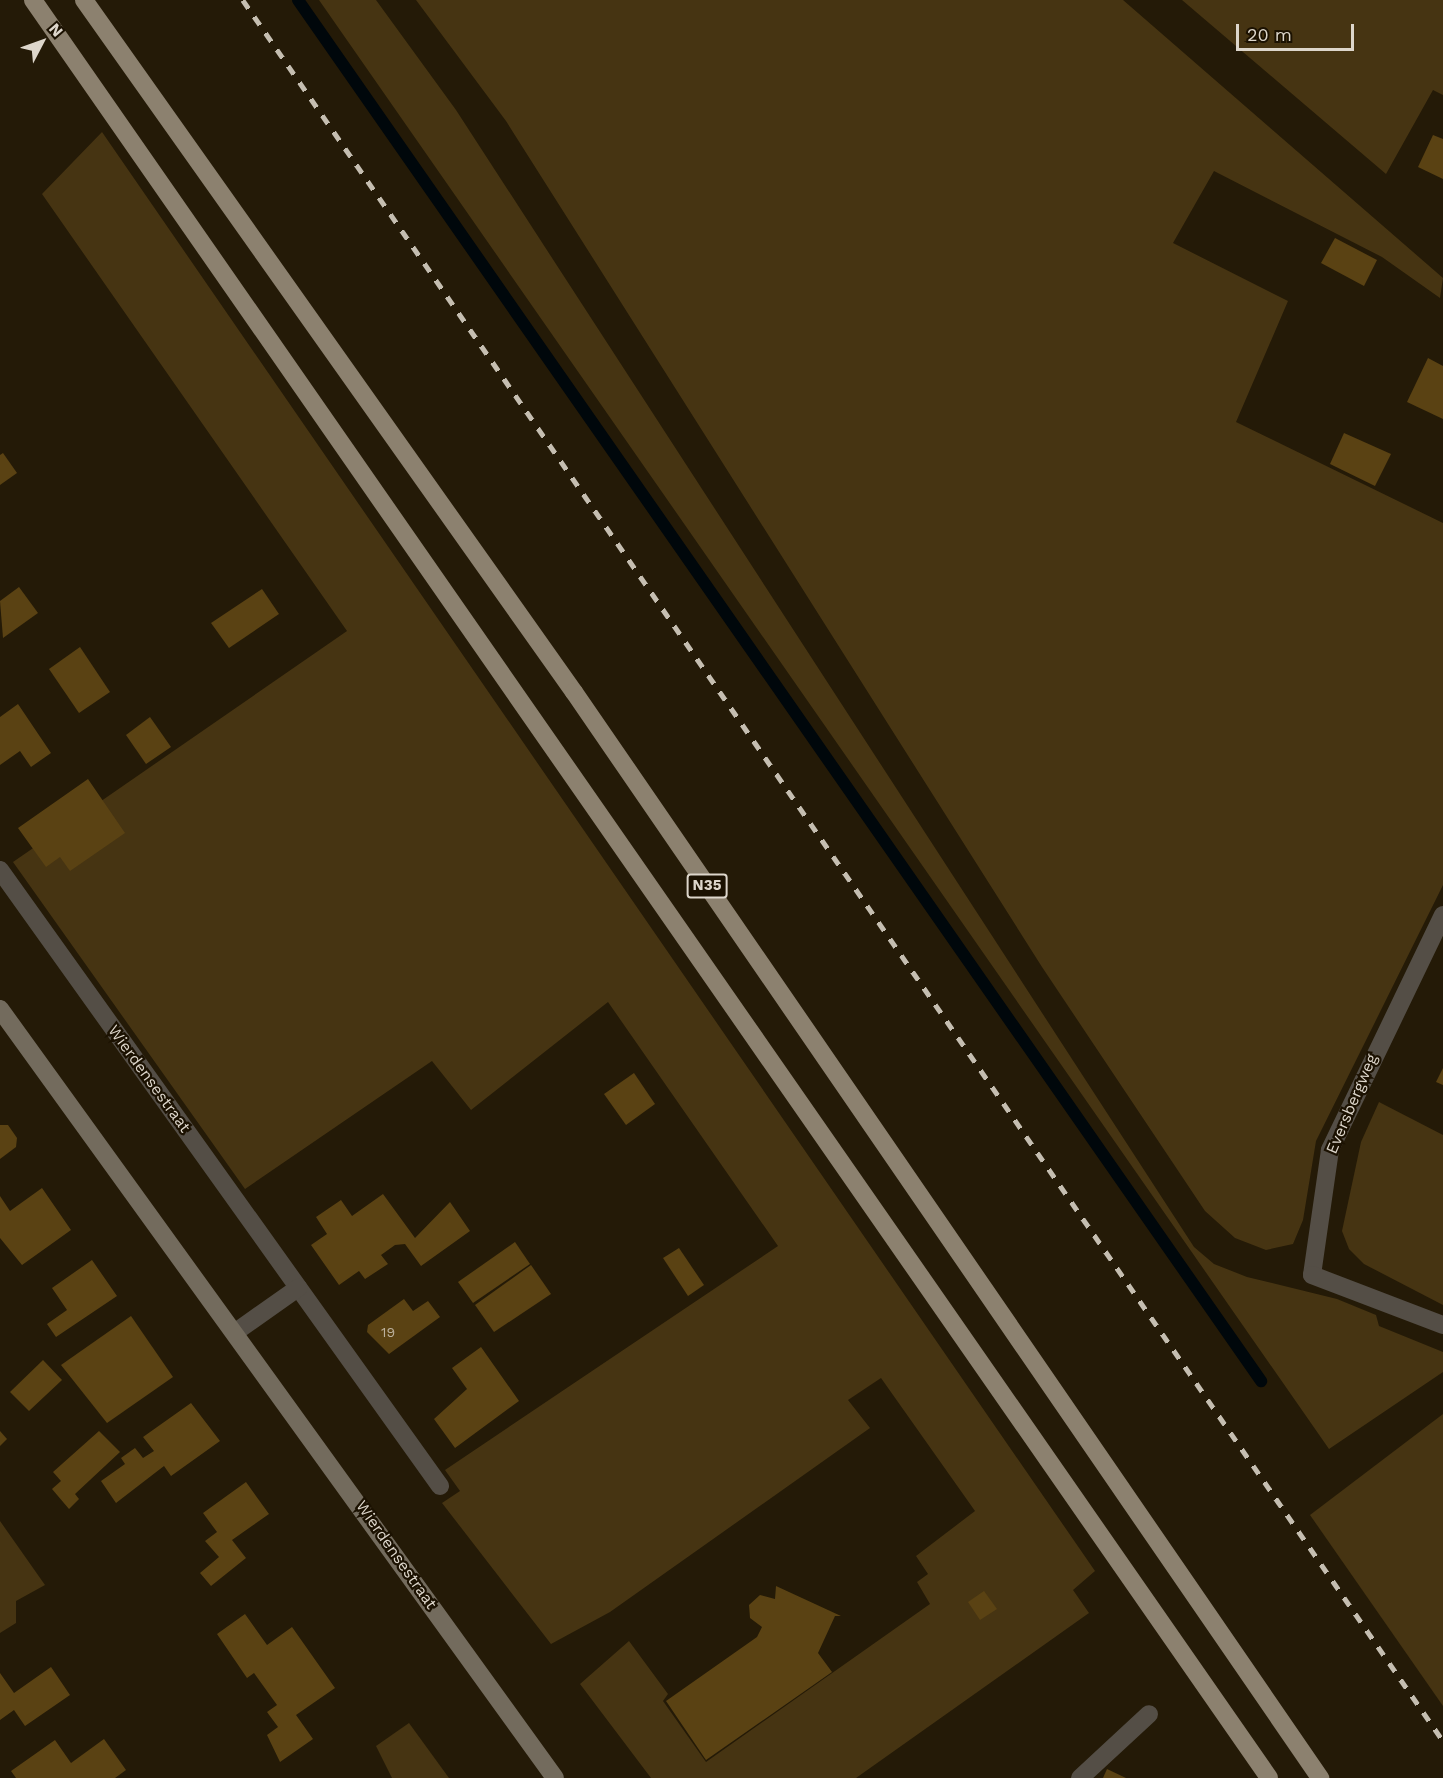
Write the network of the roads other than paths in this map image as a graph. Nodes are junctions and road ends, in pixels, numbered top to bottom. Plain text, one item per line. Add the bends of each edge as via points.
1 (33, 0) edge
2 (84, 0) edge
3 (0, 870) edge
4 (1443, 915) edge
5 (0, 1009) edge
6 (298, 1288) junction
7 (1443, 1324) edge
8 (237, 1331) junction
9 (440, 1486) dead end
10 (1149, 1714) dead end
11 (555, 1778) edge
12 (1080, 1778) edge
13 (1269, 1778) edge
14 (1320, 1778) edge

1 - 13 main road, N35
2 - 14 main road, N35 via 574,692
3 - 6 street, Wierdensestraat
4 - 7 street, Eversbergweg via 1330,1150 1312,1275
5 - 8 street, Wierdensestraat
6 - 8 street
6 - 9 street, Wierdensestraat
8 - 11 street, Wierdensestraat
10 - 12 street

